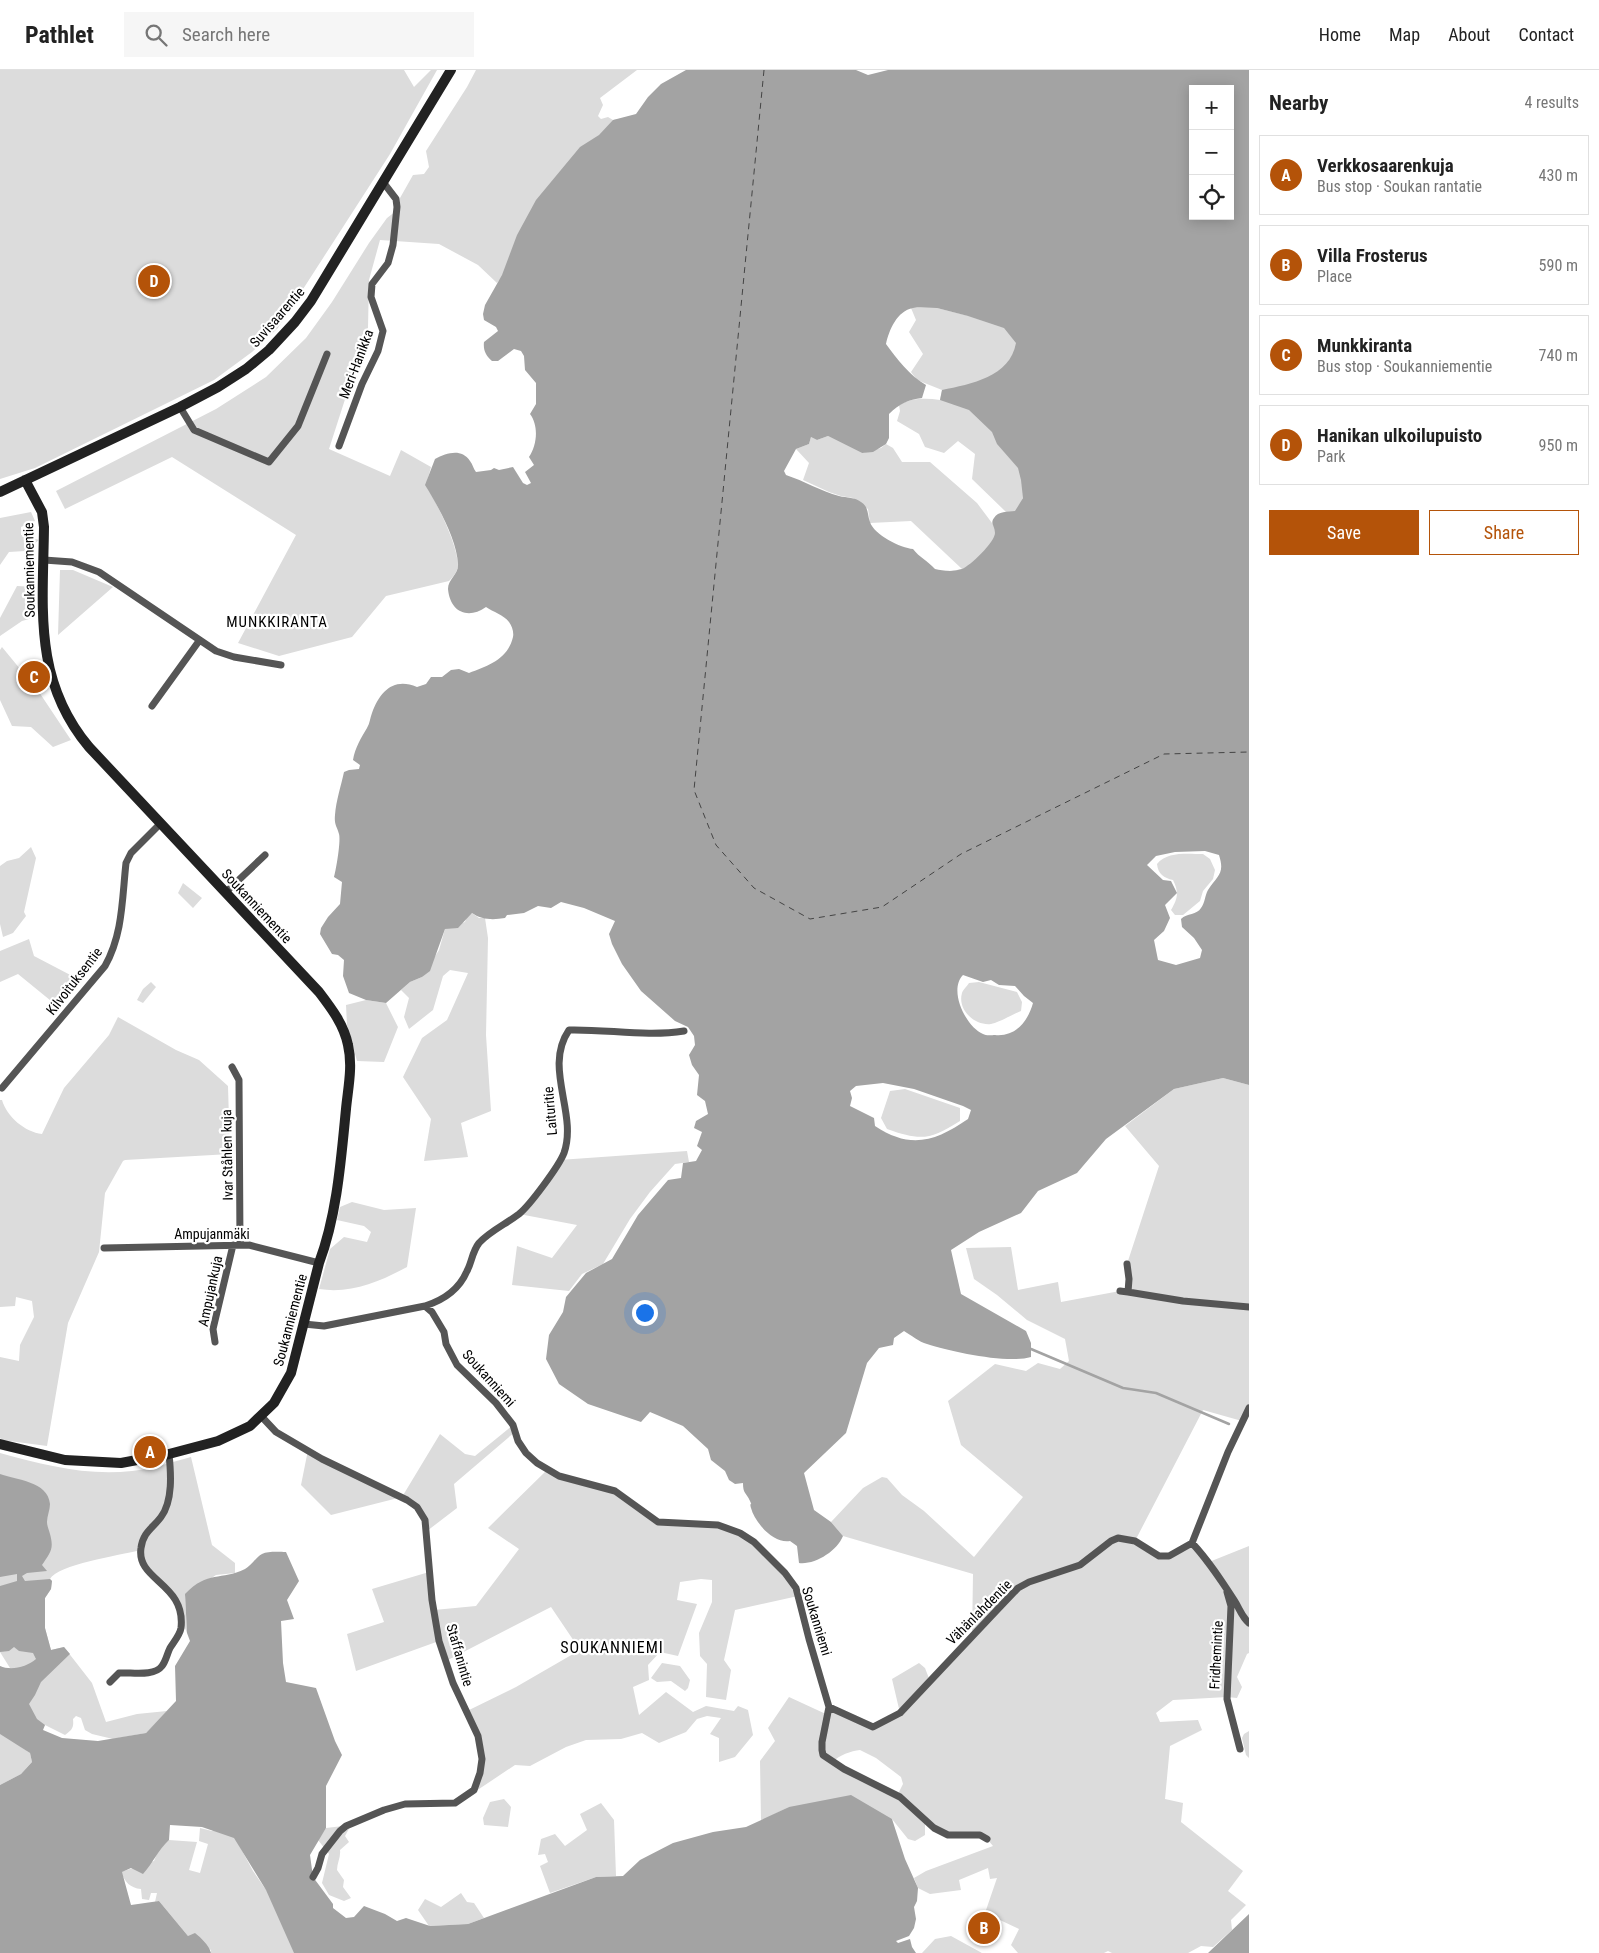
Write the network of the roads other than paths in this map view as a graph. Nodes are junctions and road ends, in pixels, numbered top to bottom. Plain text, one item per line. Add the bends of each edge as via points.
1 (451, 70) edge
2 (383, 182) junction
3 (327, 354) dead end
4 (180, 407) junction
5 (339, 446) dead end
6 (25, 480) junction
7 (0, 492) edge
8 (44, 560) junction
9 (199, 641) junction
10 (281, 665) dead end
11 (152, 706) dead end
12 (160, 824) junction
13 (265, 855) dead end
14 (225, 892) junction
15 (684, 1031) dead end
16 (232, 1067) dead end
17 (2, 1088) dead end
18 (236, 1245) junction
19 (104, 1248) dead end
20 (319, 1263) junction
21 (1127, 1264) dead end
22 (1120, 1291) dead end
23 (1128, 1292) junction
24 (425, 1306) junction
25 (1249, 1307) edge
26 (304, 1324) junction
27 (215, 1342) dead end
28 (1249, 1409) edge
29 (261, 1416) junction
30 (0, 1444) edge
31 (169, 1454) junction
32 (1192, 1543) junction
33 (1227, 1592) junction
34 (1249, 1623) edge
35 (110, 1682) dead end
36 (829, 1708) junction
37 (1240, 1748) dead end
38 (987, 1839) dead end
39 (313, 1878) dead end

1 - 2 street, Suvisaarentie
2 - 4 street, Suvisaarentie via 311,301 280,339 246,369
2 - 5 street, Meri-Hanikka via 396,199 397,207 388,263 372,284 371,297 383,331
3 - 4 street via 298,426 269,462 194,430
4 - 6 street, Suvisaarentie
6 - 7 street, Suvisaarentie
6 - 8 street, Soukanniementie via 42,512
8 - 9 street via 72,562 99,572
8 - 12 street, Soukanniementie via 47,661 56,694 77,732
9 - 10 street via 227,656
9 - 11 street
12 - 14 street, Soukanniementie
12 - 17 street, Kilvoituksentie via 131,853 126,863 118,936 113,952
13 - 14 street
14 - 20 street, Soukanniementie via 319,992 340,1022 348,1046 350,1062 334,1206
15 - 24 street, Laituritie via 664,1034 569,1030 562,1044 559,1070 567,1130 564,1153 528,1205 479,1244 457,1288 439,1301
16 - 18 street, Ivar Ståhlen kuja via 239,1080
18 - 19 street, Ampujanmäki
18 - 20 street, Ampujanmäki via 255,1246
18 - 27 street, Ampujankuja via 213,1329
20 - 26 street, Soukanniementie
21 - 23 street
22 - 23 street
23 - 25 street
24 - 26 street via 332,1325
24 - 36 street, Soukanniemi via 444,1332 446,1344 457,1365 496,1403 513,1425 526,1453 537,1463 559,1476 615,1491 658,1522 718,1525 740,1532 754,1542 796,1588
26 - 29 street, Soukanniementie via 285,1384 274,1403
28 - 32 street
29 - 31 street, Soukanniementie via 250,1426 227,1437
29 - 39 street, Staffanintie via 276,1432 322,1459 417,1507 425,1520 439,1641 453,1683 478,1736 482,1759 474,1790 455,1803 404,1804 340,1831 322,1854
30 - 31 street, Soukanniementie via 83,1462 121,1463
31 - 35 street via 167,1507 144,1538 140,1556 146,1569 176,1599 181,1629 162,1666 152,1672 119,1673
32 - 33 street via 1209,1562
32 - 36 street, Vähänlahdentie via 1169,1556 1159,1556 1134,1541 1118,1538 1111,1541 1080,1565 1018,1588 900,1713 872,1727
33 - 34 street
33 - 37 street, Fridhemintie via 1231,1606 1231,1632 1226,1699
36 - 38 street via 822,1750 827,1758 844,1770 900,1797 934,1828 948,1835 980,1834

